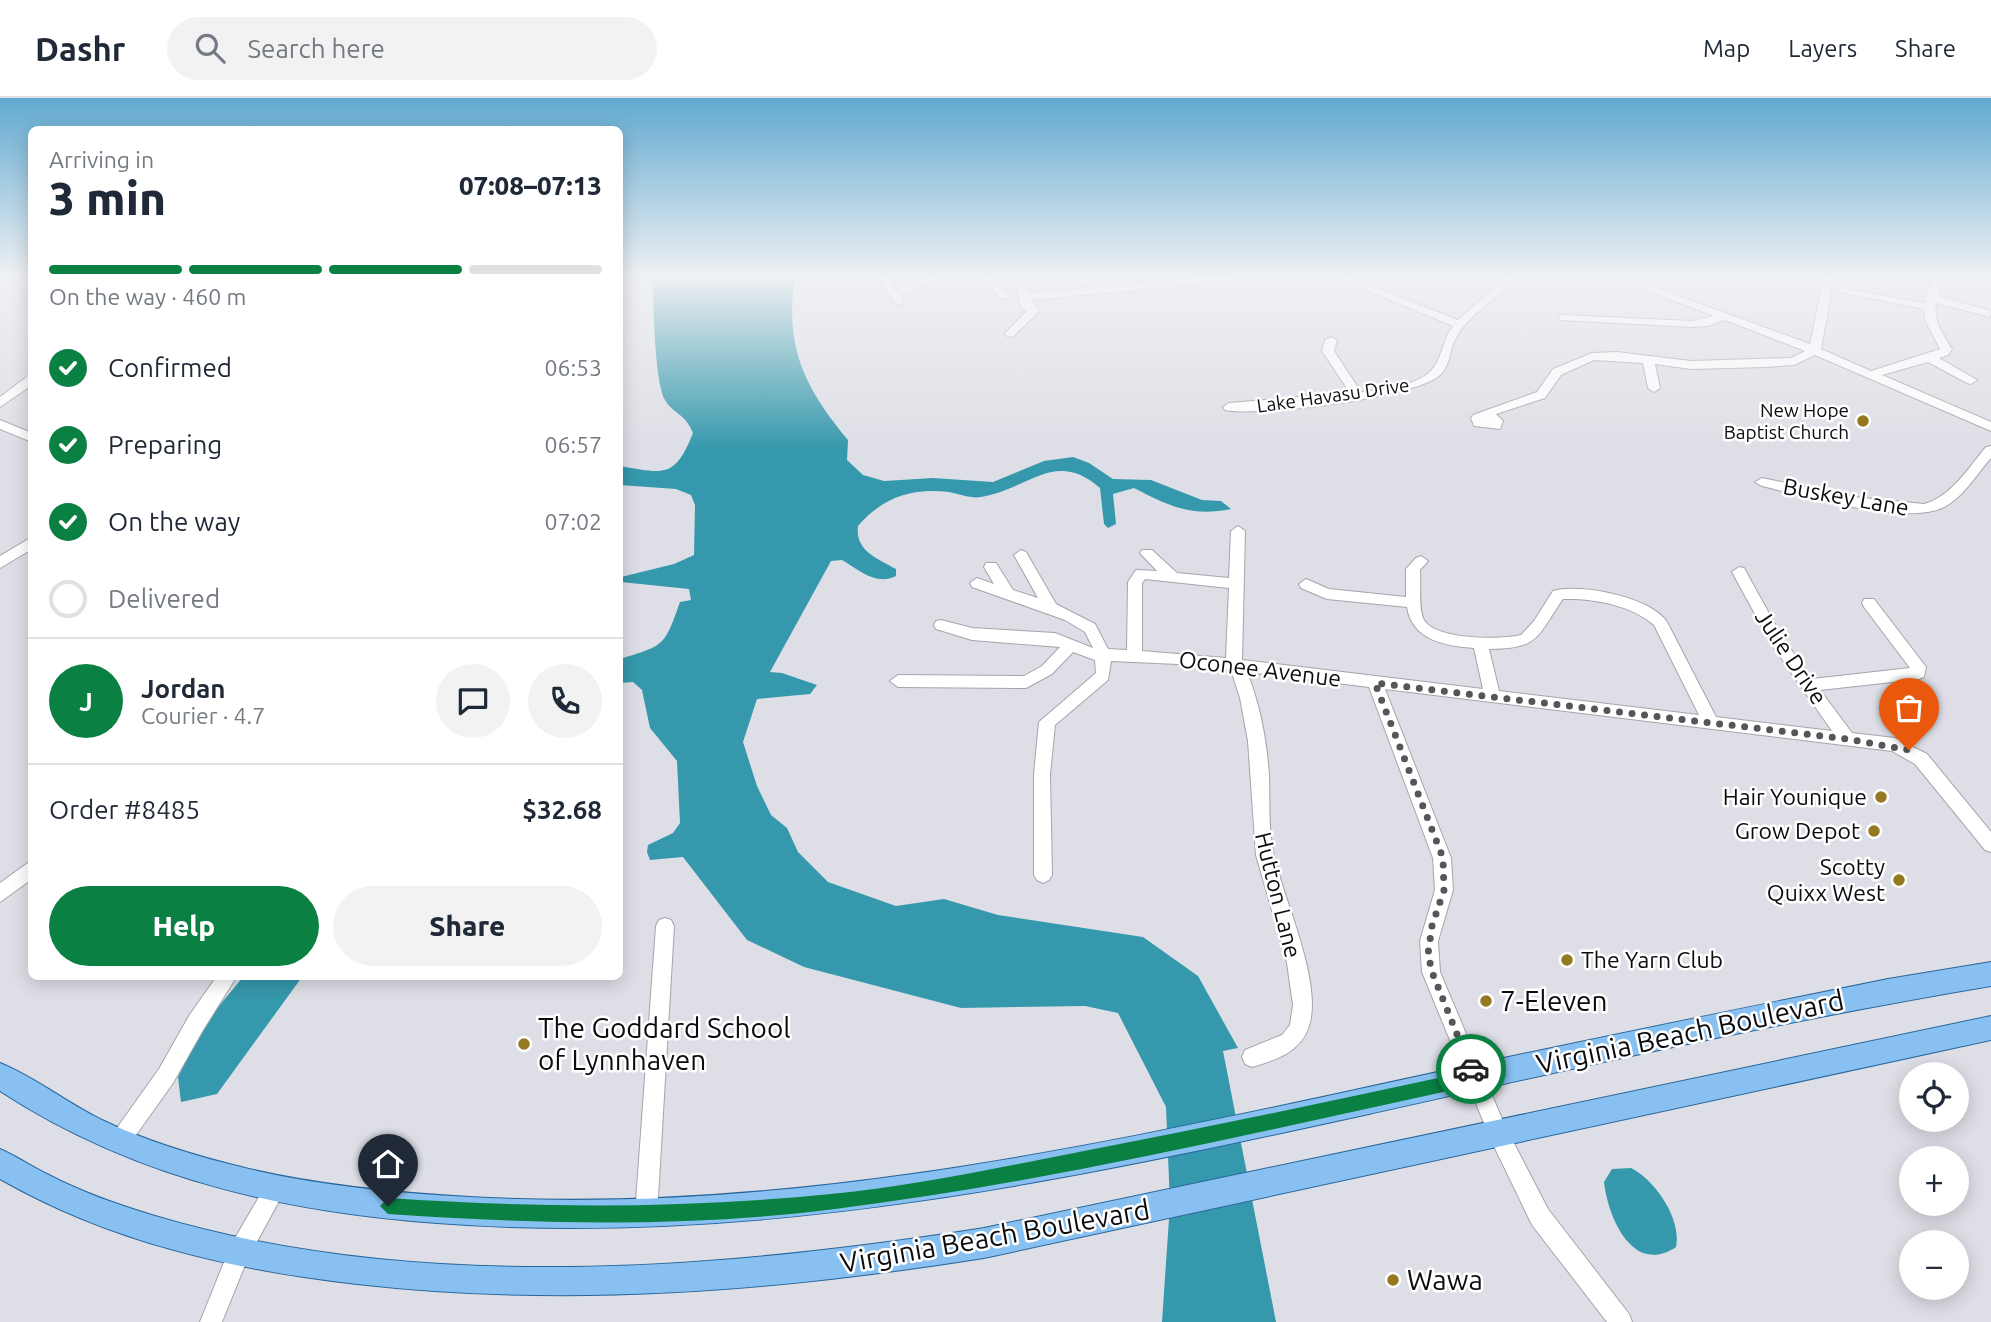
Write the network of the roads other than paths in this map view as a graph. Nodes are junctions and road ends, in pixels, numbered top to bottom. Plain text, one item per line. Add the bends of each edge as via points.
1 (1452, 335) edge
2 (1776, 335) edge
3 (1818, 335) edge
4 (1937, 335) edge
5 (1331, 340) dead end
6 (1815, 350) junction
7 (1931, 359) junction
8 (1648, 360) junction
9 (1873, 374) junction
10 (1971, 380) dead end
11 (28, 382) edge
12 (1654, 388) dead end
13 (1357, 395) junction
14 (0, 403) edge
15 (1229, 407) dead end
16 (1487, 413) dead end
17 (0, 424) edge
18 (1991, 427) edge
19 (28, 437) edge
20 (1991, 450) edge
21 (1762, 482) dead end
22 (1238, 531) dead end
23 (27, 550) edge
24 (1147, 553) dead end
25 (1021, 555) dead end
26 (1421, 561) dead end
27 (0, 563) edge
28 (991, 567) dead end
29 (1739, 572) dead end
30 (1172, 576) junction
31 (977, 583) dead end
32 (1236, 584) junction
33 (1306, 584) dead end
34 (1008, 594) junction
35 (1415, 603) junction
36 (1869, 603) dead end
37 (1052, 610) junction
38 (941, 625) dead end
39 (1480, 643) junction
40 (1072, 644) junction
41 (1133, 654) junction
42 (1102, 655) junction
43 (1237, 665) junction
44 (898, 681) dead end
45 (1375, 683) junction
46 (1809, 685) junction
47 (1492, 696) junction
48 (1711, 723) junction
49 (1847, 739) junction
50 (1991, 845) edge
51 (28, 871) edge
52 (1043, 875) dead end
53 (0, 894) edge
54 (664, 926) dead end
55 (1991, 974) edge
56 (219, 980) edge
57 (1991, 1028) edge
58 (1252, 1057) dead end
59 (1475, 1077) junction
60 (2, 1080) edge
61 (1498, 1133) junction
62 (119, 1142) junction
63 (0, 1163) edge
64 (274, 1190) junction
65 (646, 1215) junction
66 (239, 1253) junction
67 (211, 1322) edge
68 (1621, 1322) edge

1 - 13 street, Lake Havasu Drive via 1442,366 1429,379
2 - 6 street
3 - 6 street
4 - 7 street via 1946,349
5 - 13 street via 1328,351
6 - 8 street via 1803,359 1785,362 1691,365
6 - 9 street
7 - 9 street
7 - 10 street
8 - 12 street
8 - 16 street via 1605,355 1583,360 1552,376 1541,395
9 - 18 street
11 - 14 street
13 - 15 street, Lake Havasu Drive
17 - 19 street
20 - 21 street, Buskey Lane via 1941,504 1927,509 1902,509
22 - 32 street, Hutton Lane
23 - 27 street
24 - 30 street
25 - 37 street
26 - 35 street via 1413,569
28 - 34 street
29 - 46 street, Julie Drive via 1776,641
30 - 32 street
30 - 41 street via 1136,578
31 - 34 street
32 - 43 street, Hutton Lane via 1233,657
33 - 35 street via 1327,593
34 - 37 street
35 - 39 street via 1416,621 1429,634
36 - 46 street via 1919,674
37 - 42 street via 1093,630
38 - 40 street via 972,634 1038,635
39 - 47 street
39 - 48 street via 1505,645 1525,640 1563,593 1642,608 1660,622
40 - 42 street
40 - 44 street via 1047,670 1026,682
41 - 42 street, Oconee Avenue
41 - 43 street, Oconee Avenue
42 - 52 street via 1103,676 1047,722 1042,774
43 - 45 street, Oconee Avenue
43 - 58 street, Hutton Lane via 1260,772 1265,856 1289,935 1302,1009 1301,1022 1290,1042
45 - 47 street, Oconee Avenue
45 - 59 street via 1443,858 1444,890 1428,954
46 - 49 street, Julie Drive
47 - 48 street, Oconee Avenue
48 - 49 street, Oconee Avenue
49 - 50 street, Oconee Avenue via 1909,750
51 - 53 street
54 - 65 street
55 - 59 main road, Virginia Beach Boulevard
56 - 62 street via 166,1076
57 - 61 main road, Virginia Beach Boulevard
59 - 61 street
59 - 65 main road, Virginia Beach Boulevard via 967,1182 833,1202
60 - 62 main road, Virginia Beach Boulevard
61 - 66 main road, Virginia Beach Boulevard via 985,1243 780,1272 545,1284 395,1275
61 - 68 street via 1540,1217
62 - 64 main road, Virginia Beach Boulevard via 199,1171
63 - 66 main road, Virginia Beach Boulevard via 89,1207
64 - 65 main road, Virginia Beach Boulevard via 452,1212
64 - 66 street
66 - 67 street

